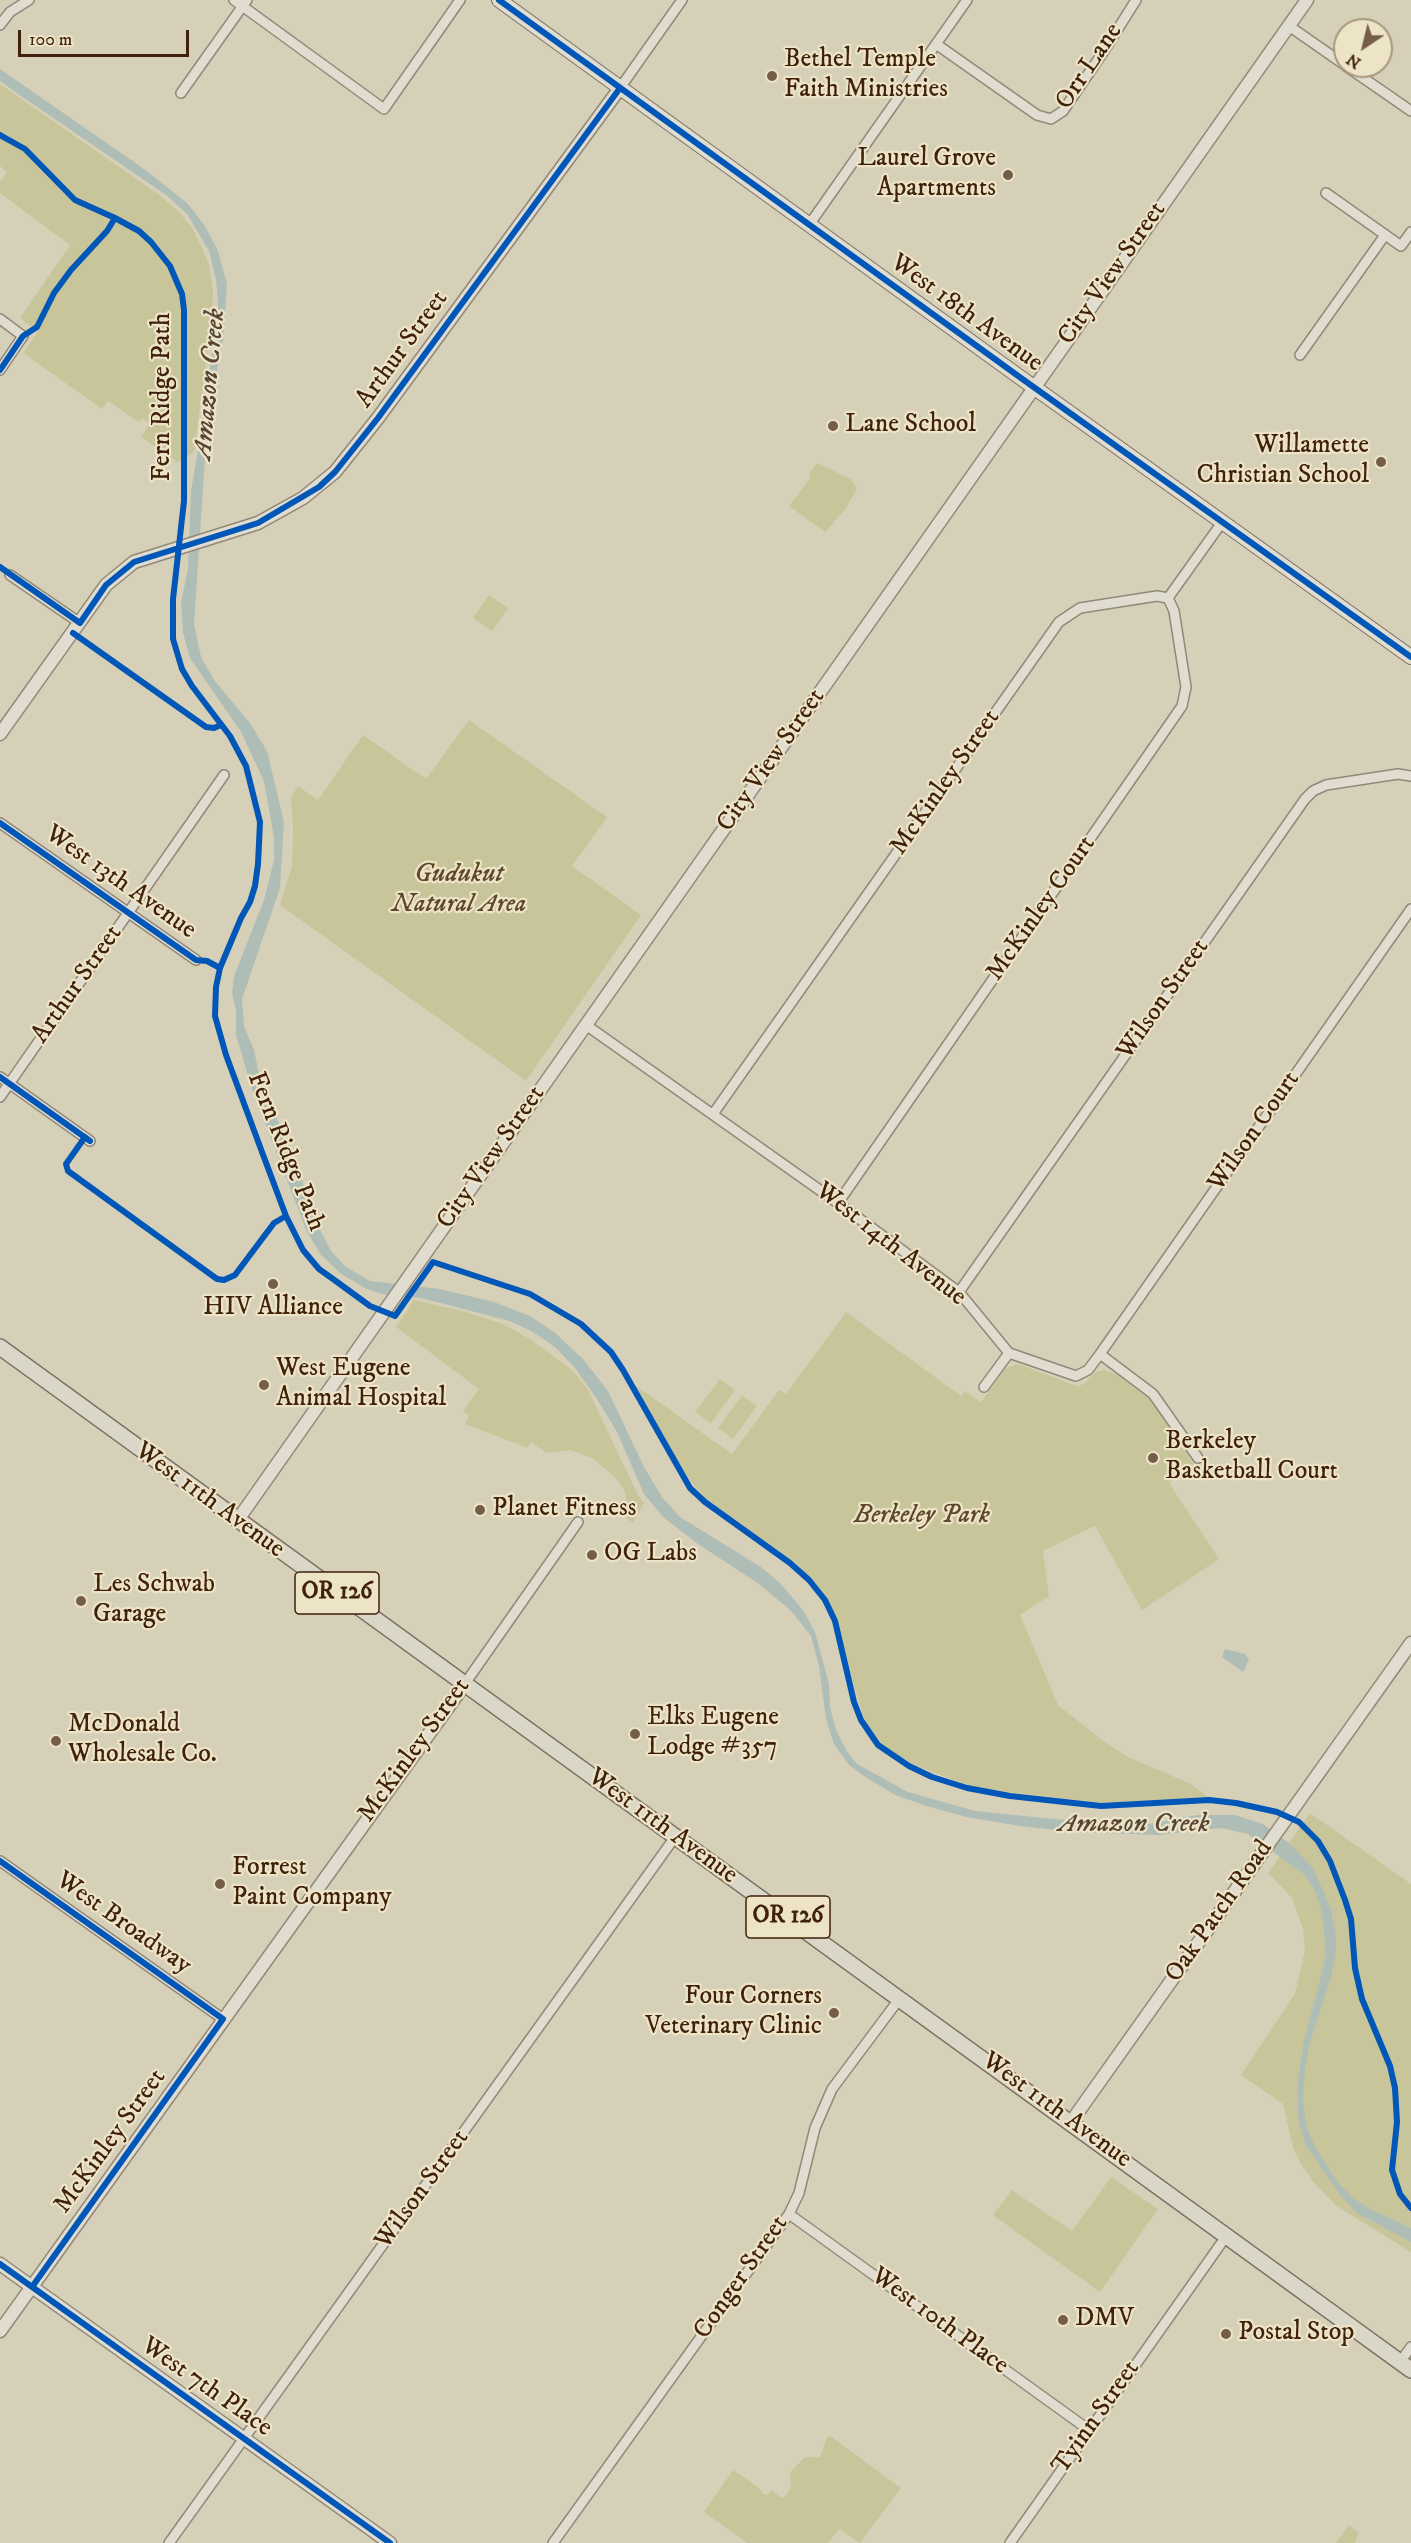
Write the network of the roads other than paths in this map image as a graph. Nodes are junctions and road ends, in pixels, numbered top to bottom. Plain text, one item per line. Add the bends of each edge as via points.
1 (29, 0) edge
2 (234, 0) edge
3 (460, 0) edge
4 (500, 0) edge
5 (682, 0) edge
6 (967, 0) edge
7 (1136, 0) edge
8 (1307, 0) edge
9 (245, 3) edge
10 (0, 25) edge
11 (1289, 26) junction
12 (936, 44) junction
13 (1333, 57) edge
14 (1363, 78) edge
15 (620, 88) junction
16 (181, 93) dead end
17 (1411, 111) edge
18 (1326, 194) dead end
19 (809, 225) junction
20 (1411, 232) edge
21 (1384, 235) junction
22 (0, 319) edge
23 (1300, 355) dead end
24 (0, 370) edge
25 (1034, 387) junction
26 (1222, 521) junction
27 (10, 574) dead end
28 (1168, 598) junction
29 (80, 623) junction
30 (1411, 657) edge
31 (0, 734) edge
32 (225, 775) dead end
33 (1411, 776) edge
34 (0, 823) edge
35 (1411, 909) edge
36 (129, 913) junction
37 (196, 960) dead end
38 (586, 1025) junction
39 (0, 1077) edge
40 (9, 1084) junction
41 (0, 1097) edge
42 (712, 1114) junction
43 (90, 1141) dead end
44 (838, 1203) junction
45 (959, 1292) junction
46 (0, 1347) edge
47 (1009, 1353) junction
48 (1100, 1354) junction
49 (984, 1387) dead end
50 (1198, 1458) dead end
51 (237, 1521) junction
52 (578, 1522) dead end
53 (1411, 1642) edge
54 (464, 1685) junction
55 (675, 1837) junction
56 (0, 1861) edge
57 (900, 1998) junction
58 (223, 2019) junction
59 (1071, 2122) junction
60 (789, 2214) junction
61 (1227, 2235) junction
62 (0, 2264) edge
63 (32, 2287) junction
64 (0, 2331) edge
65 (1411, 2347) edge
66 (1406, 2366) edge
67 (1089, 2430) junction
68 (245, 2439) junction
69 (170, 2543) edge
70 (390, 2543) edge
71 (553, 2543) edge
72 (1010, 2543) edge

1 - 10 street via 10,12
2 - 9 street
3 - 9 street via 384,109
4 - 15 main road, West 18th Avenue
5 - 15 street, Arthur Street
6 - 12 street
7 - 12 street, Orr Lane via 1063,111 1051,119 1037,115
8 - 11 street, City View Street
9 - 16 street
11 - 13 street
11 - 25 street, City View Street
12 - 19 street
14 - 17 street
15 - 19 main road, West 18th Avenue
15 - 29 street, Arthur Street via 335,472 303,498 258,523 134,562 106,585
18 - 21 street
19 - 25 main road, West 18th Avenue
20 - 21 street via 1401,246
21 - 23 street
22 - 24 street via 24,336
25 - 26 main road, West 18th Avenue
25 - 38 street, City View Street
26 - 28 street
26 - 30 main road, West 18th Avenue
27 - 29 street
28 - 42 street, McKinley Street via 1157,596 1080,608 1059,622
28 - 44 street, McKinley Court via 1174,611 1186,687 1182,706
29 - 31 street, Arthur Street
32 - 36 street, Arthur Street
33 - 45 street, Wilson Street via 1398,774 1326,785 1305,799
34 - 36 street, West 13th Avenue
35 - 48 street, Wilson Court
36 - 37 street, West 13th Avenue
36 - 40 street, Arthur Street
38 - 42 street, West 14th Avenue
38 - 51 street, City View Street
39 - 40 street
40 - 41 street, Arthur Street
40 - 43 street
42 - 44 street, West 14th Avenue
44 - 45 street, West 14th Avenue
45 - 47 street, West 14th Avenue
46 - 51 main road, West 11th Avenue / OR 126
47 - 48 street via 1076,1376 1088,1370
47 - 49 street
48 - 50 street via 1153,1394
51 - 54 main road, West 11th Avenue / OR 126
52 - 54 street, McKinley Street
53 - 59 street, Oak Patch Road
54 - 55 main road, West 11th Avenue / OR 126
54 - 58 street, McKinley Street
55 - 57 main road, West 11th Avenue / OR 126
55 - 68 street, Wilson Street
56 - 58 street, West Broadway
57 - 59 main road, West 11th Avenue / OR 126
57 - 60 street, Conger Street via 832,2089 815,2128 799,2193
58 - 63 street, McKinley Street
59 - 61 main road, West 11th Avenue / OR 126
60 - 67 street, West 10th Place
60 - 71 street, Conger Street
61 - 66 main road, West 11th Avenue / OR 126
61 - 67 street, Tyinn Street
62 - 63 street, West 7th Place
63 - 64 street, McKinley Street
63 - 68 street, West 7th Place
65 - 66 street
67 - 72 street, Tyinn Street
68 - 69 street, Wilson Street
68 - 70 street, West 7th Place

